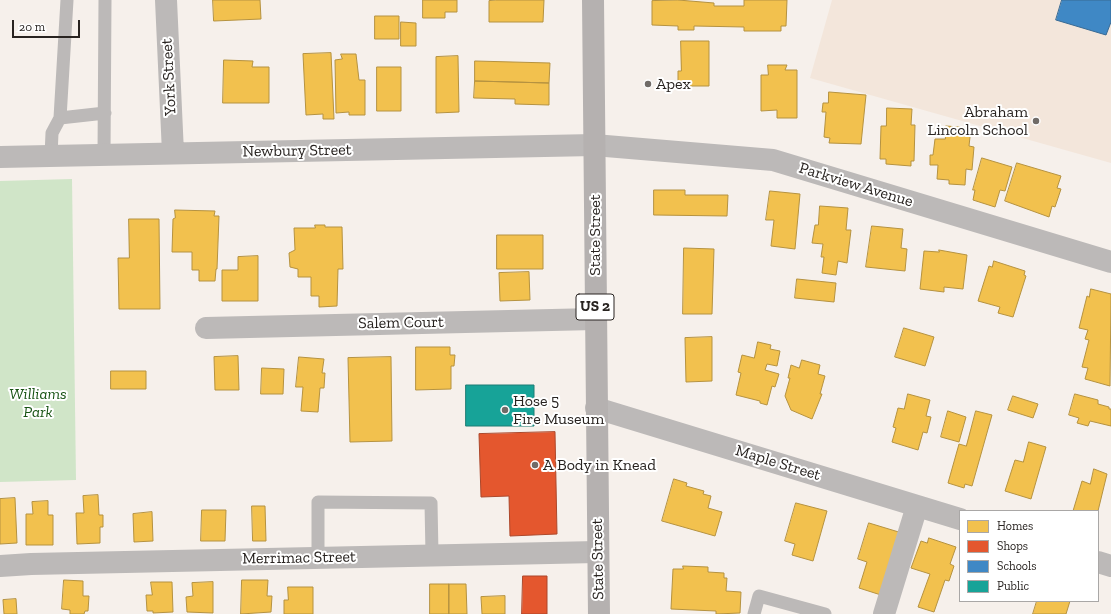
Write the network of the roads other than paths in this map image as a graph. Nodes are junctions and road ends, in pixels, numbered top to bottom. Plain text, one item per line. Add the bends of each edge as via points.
1 (67, 0) edge
2 (105, 0) edge
3 (166, 0) edge
4 (593, 0) edge
5 (104, 113) junction
6 (60, 118) junction
7 (594, 145) junction
8 (173, 153) junction
9 (104, 154) junction
10 (51, 156) junction
11 (0, 157) edge
12 (1111, 262) edge
13 (595, 319) junction
14 (206, 328) dead end
15 (596, 408) junction
16 (917, 506) junction
17 (959, 520) edge
18 (597, 552) junction
19 (432, 554) junction
20 (318, 558) junction
21 (1099, 562) edge
22 (0, 566) edge
23 (1111, 566) edge
24 (599, 614) edge
25 (754, 614) edge
26 (825, 614) edge
27 (884, 614) edge

1 - 6 lane
2 - 5 lane
3 - 8 street, York Street
4 - 7 main road, State Street / US 2
5 - 6 lane
5 - 9 lane
6 - 10 lane via 52,133
7 - 8 street, Newbury Street
7 - 12 street, Parkview Avenue via 773,160
7 - 13 main road, State Street / US 2
8 - 9 street, Newbury Street
9 - 10 street, Newbury Street
10 - 11 street, Newbury Street
13 - 14 street, Salem Court
13 - 15 main road, State Street / US 2
15 - 16 street, Maple Street
15 - 18 main road, State Street / US 2
16 - 17 street, Maple Street
16 - 27 street
18 - 19 street, Merrimac Street
18 - 24 main road, State Street / US 2
19 - 20 street, Merrimac Street
19 - 20 lane via 431,503 318,502
20 - 22 street, Merrimac Street
21 - 23 street
25 - 26 lane via 759,596

